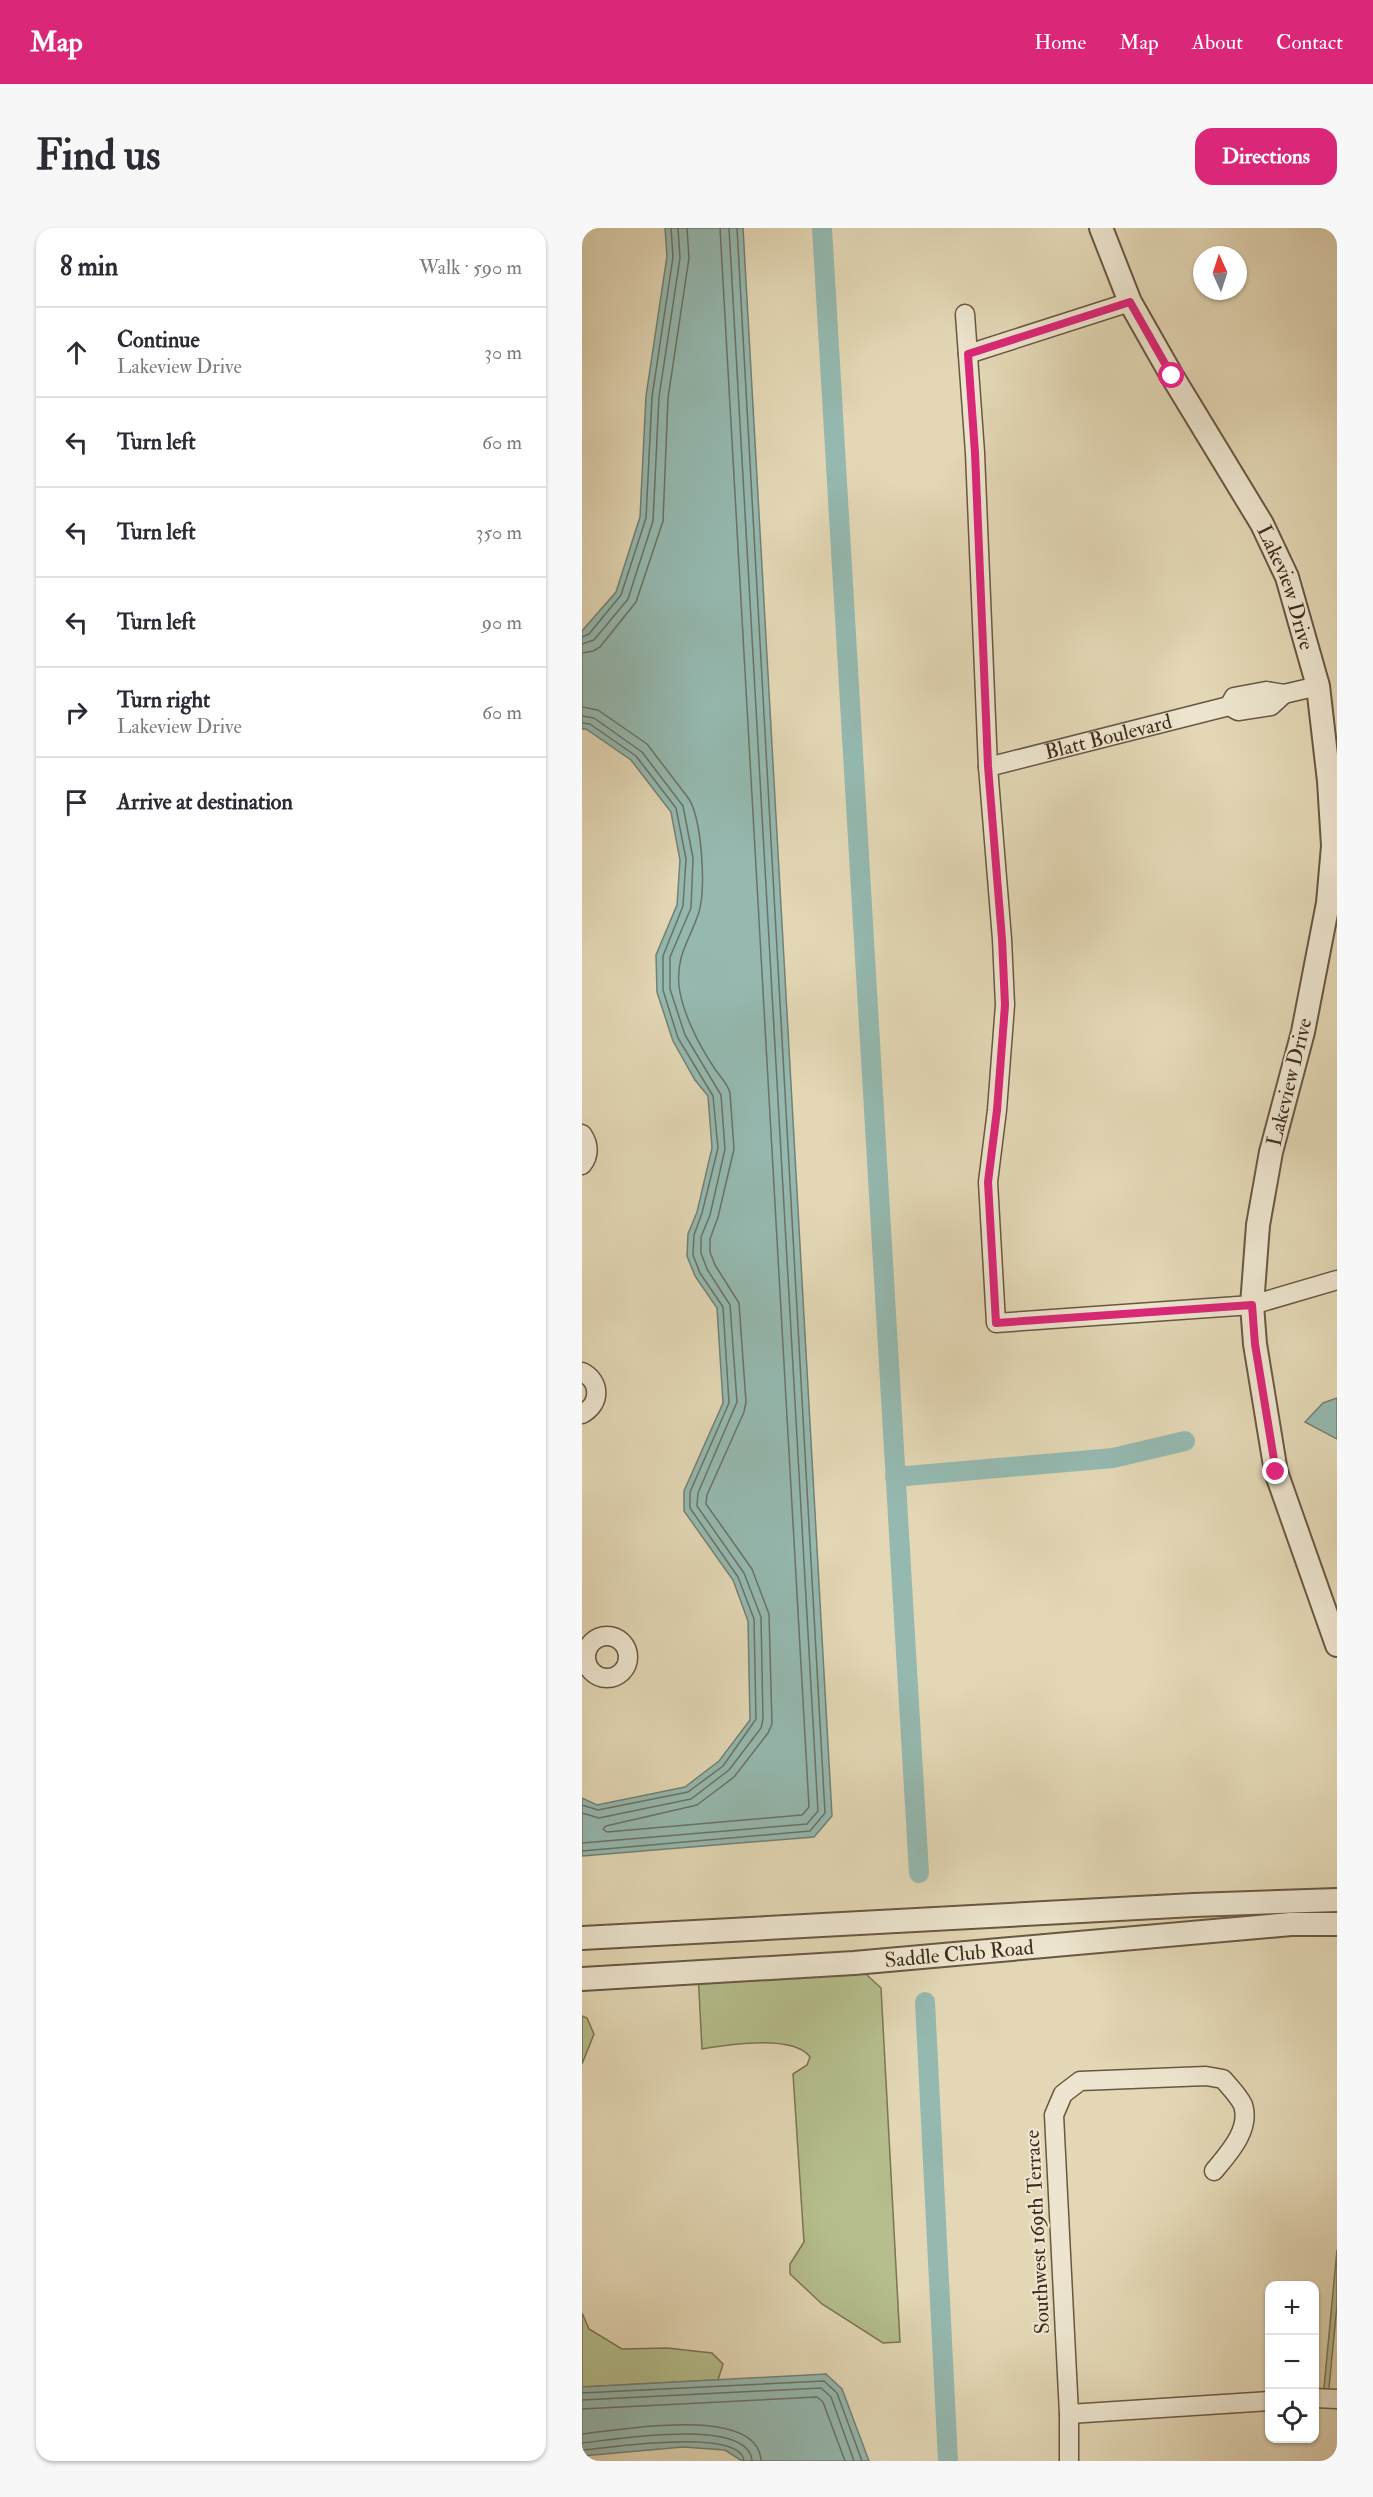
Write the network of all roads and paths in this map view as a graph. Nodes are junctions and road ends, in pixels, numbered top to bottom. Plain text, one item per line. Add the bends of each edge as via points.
1 (1101, 228) edge
2 (1130, 302) junction
3 (965, 314) dead end
4 (968, 354) junction
5 (1328, 683) edge
6 (988, 766) junction
7 (582, 1134) edge
8 (582, 1164) edge
9 (1337, 1280) edge
10 (1252, 1305) junction
11 (582, 1372) edge
12 (582, 1413) edge
13 (1337, 1645) edge
14 (1337, 1900) edge
15 (1337, 1924) edge
16 (582, 1938) edge
17 (582, 1979) edge
18 (1214, 2171) dead end
19 (1319, 2398) edge
20 (1337, 2398) edge
21 (1265, 2401) edge
22 (1069, 2414) junction
23 (1070, 2461) edge

1 - 2 street, Lakeview Drive
2 - 4 street
2 - 5 street, Lakeview Drive via 1262,524
3 - 4 street
4 - 6 street
5 - 6 street, Blatt Boulevard via 1284,694 1266,691 1234,697 1228,706
5 - 10 street, Lakeview Drive via 1333,846 1328,903 1303,1032 1271,1152 1258,1225
6 - 10 street via 1005,1005 988,1182 996,1323
7 - 8 street via 588,1152
9 - 10 street
10 - 13 street, Lakeview Drive via 1276,1472
11 - 12 street via 591,1378 597,1390 593,1405
14 - 16 street, Saddle Club Road
15 - 17 street, Saddle Club Road via 1291,1924 855,1963
18 - 22 street, Southwest 169th Terrace via 1236,2144 1243,2123 1243,2106 1223,2079 1206,2076 1080,2081 1063,2094 1054,2115
19 - 20 street
21 - 22 street
22 - 23 street, Southwest 169th Terrace

